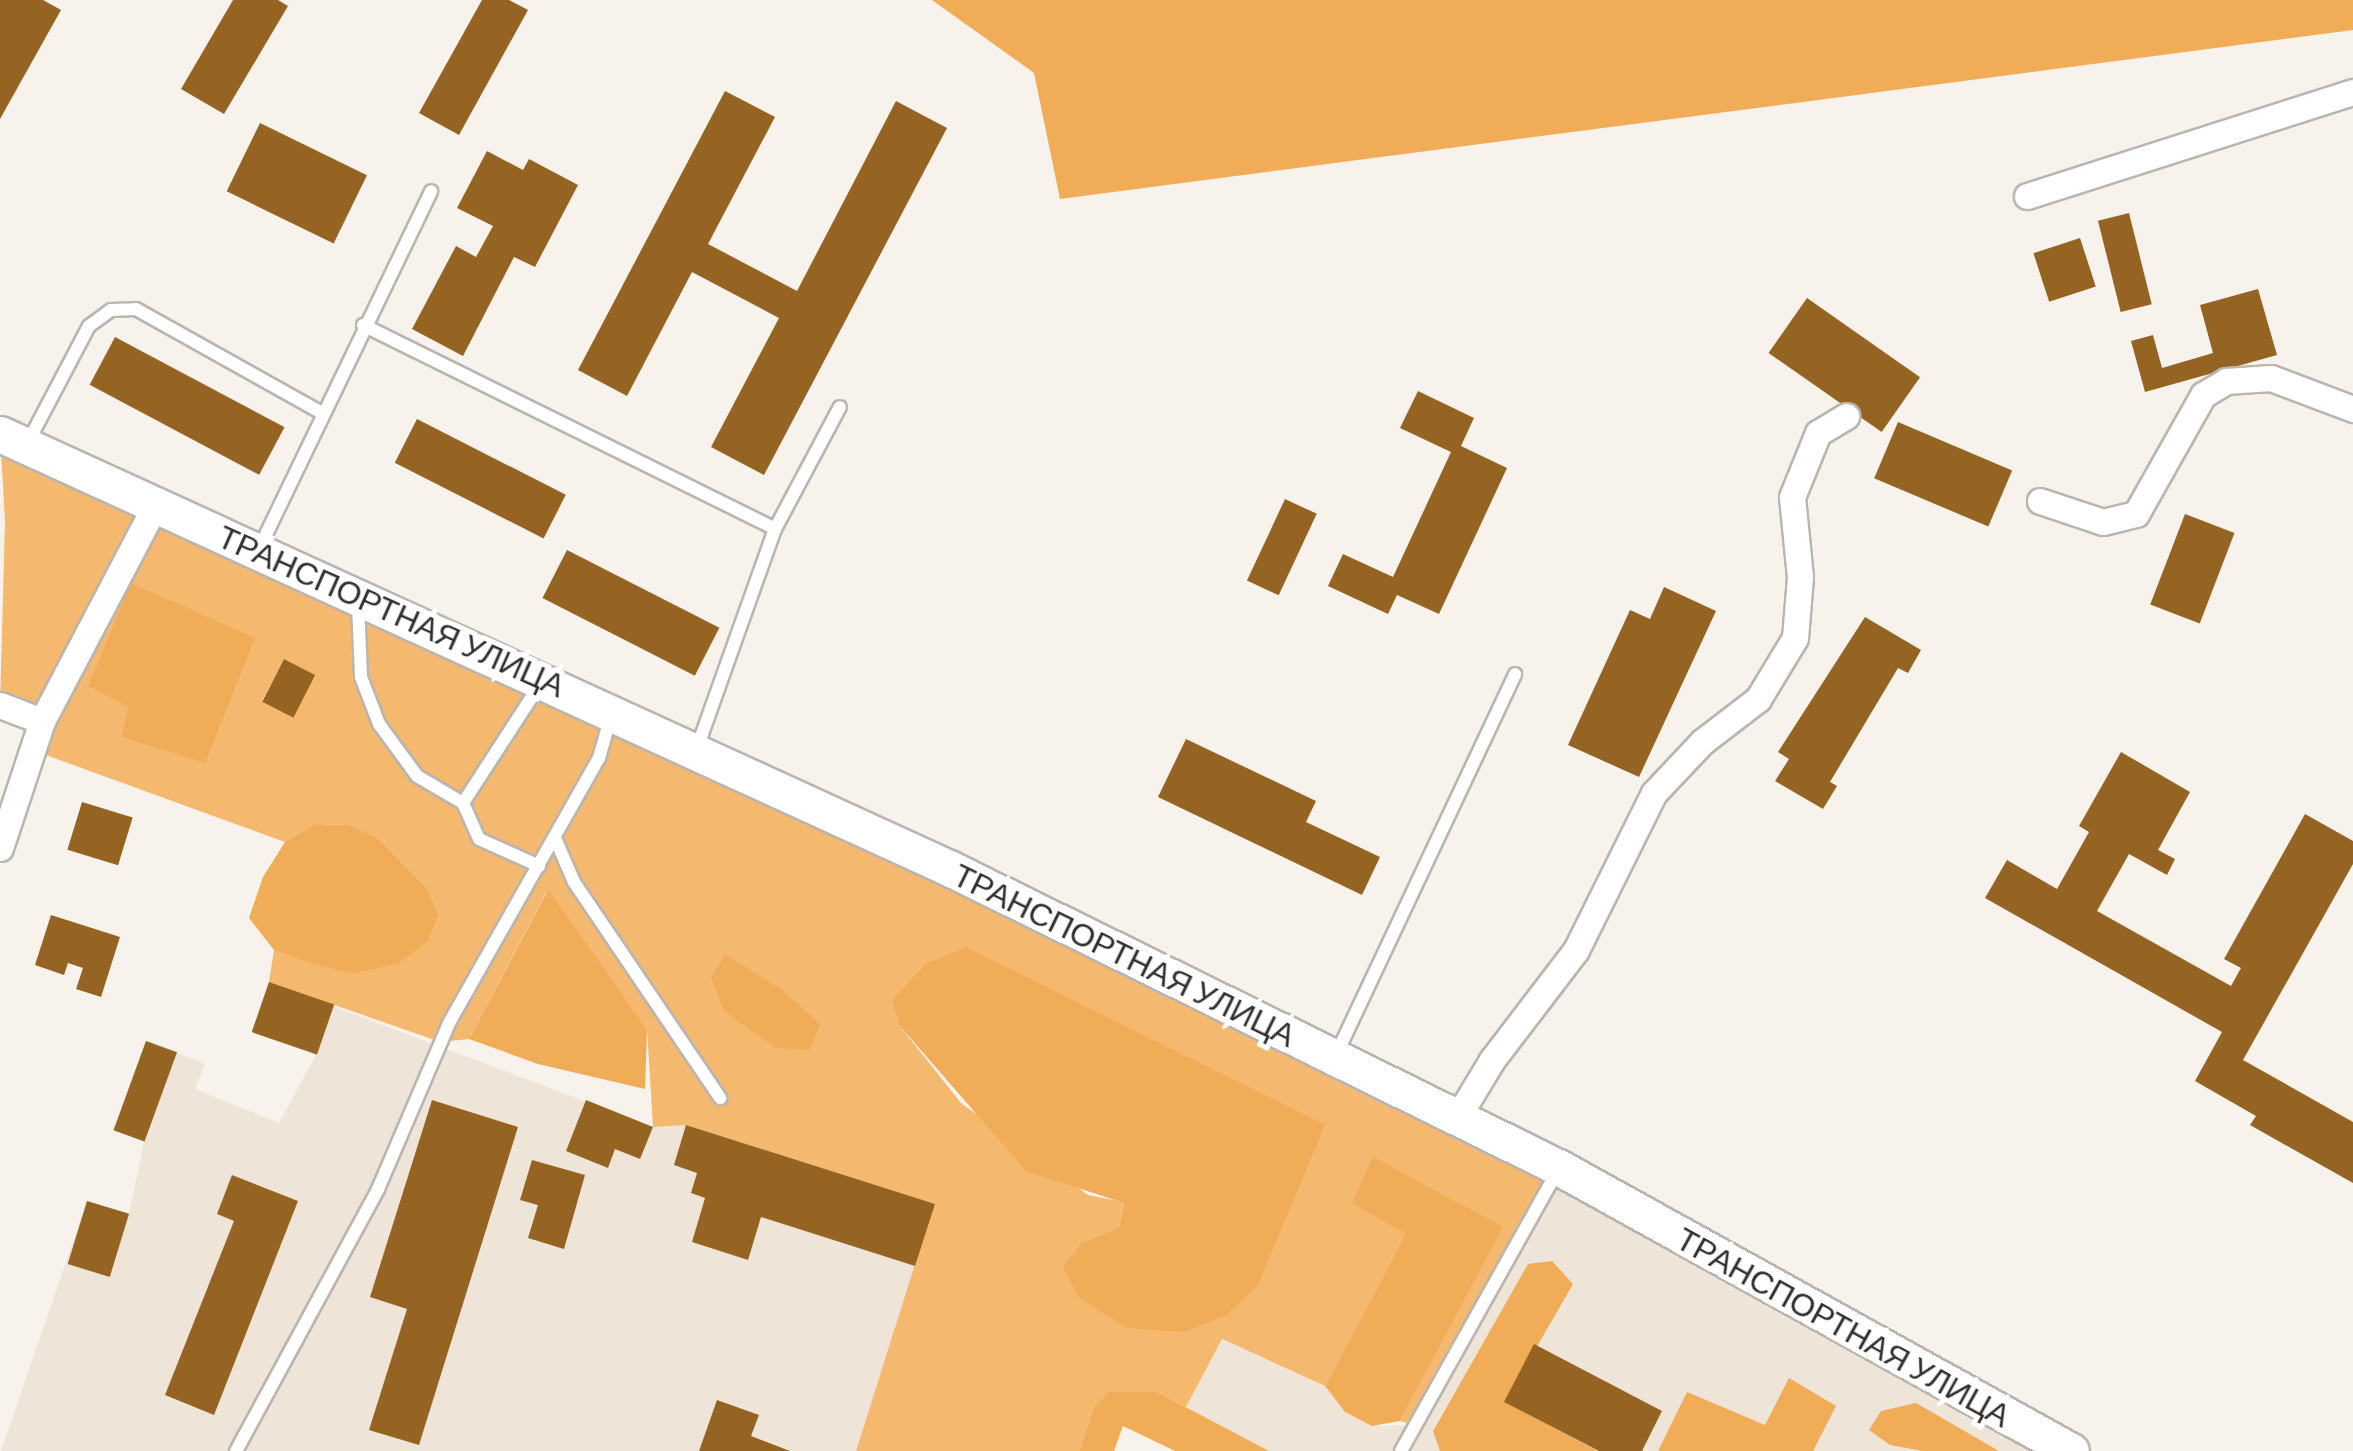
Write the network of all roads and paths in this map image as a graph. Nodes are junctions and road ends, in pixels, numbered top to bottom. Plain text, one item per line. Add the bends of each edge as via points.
1 (2353, 92) edge
2 (431, 191) dead end
3 (2027, 196) dead end
4 (363, 325) junction
5 (840, 407) dead end
6 (2353, 409) edge
7 (320, 412) junction
8 (1846, 416) dead end
9 (13, 440) edge
10 (2040, 502) dead end
11 (156, 504) junction
12 (775, 529) junction
13 (258, 551) junction
14 (359, 596) junction
15 (1515, 674) dead end
16 (544, 678) junction
17 (0, 705) edge
18 (613, 709) junction
19 (42, 720) junction
20 (696, 748) junction
21 (463, 803) junction
22 (555, 838) junction
23 (0, 848) edge
24 (539, 866) junction
25 (1334, 1057) junction
26 (720, 1098) dead end
27 (1457, 1118) junction
28 (1560, 1168) junction
29 (236, 1451) edge
30 (1401, 1451) edge
31 (2070, 1451) edge

1 - 3 street
2 - 4 lane
4 - 7 lane
4 - 12 lane
5 - 12 lane
6 - 10 street via 2271,378 2226,381 2203,396 2136,514 2103,522
7 - 9 lane via 136,310 111,310 89,326
7 - 13 lane
8 - 27 street via 1818,433 1792,497 1800,577 1795,638 1758,699 1702,742 1654,793 1576,950
9 - 11 main road, ТРАНСПОРТНАЯ УЛИЦА
11 - 13 main road, ТРАНСПОРТНАЯ УЛИЦА
11 - 19 street
12 - 20 lane
13 - 14 main road, ТРАНСПОРТНАЯ УЛИЦА
14 - 16 main road, ТРАНСПОРТНАЯ УЛИЦА
14 - 21 lane via 361,677 379,724 417,776
15 - 25 lane
16 - 18 main road, ТРАНСПОРТНАЯ УЛИЦА
16 - 21 lane
17 - 19 street
18 - 20 main road, ТРАНСПОРТНАЯ УЛИЦА
18 - 22 lane via 598,758
19 - 23 street
20 - 25 main road, ТРАНСПОРТНАЯ УЛИЦА
21 - 24 lane via 479,839
22 - 24 lane
22 - 26 lane via 584,898
24 - 29 lane via 449,1023 378,1189
25 - 27 main road, ТРАНСПОРТНАЯ УЛИЦА
27 - 28 main road, ТРАНСПОРТНАЯ УЛИЦА
28 - 30 lane
28 - 31 main road, ТРАНСПОРТНАЯ УЛИЦА

